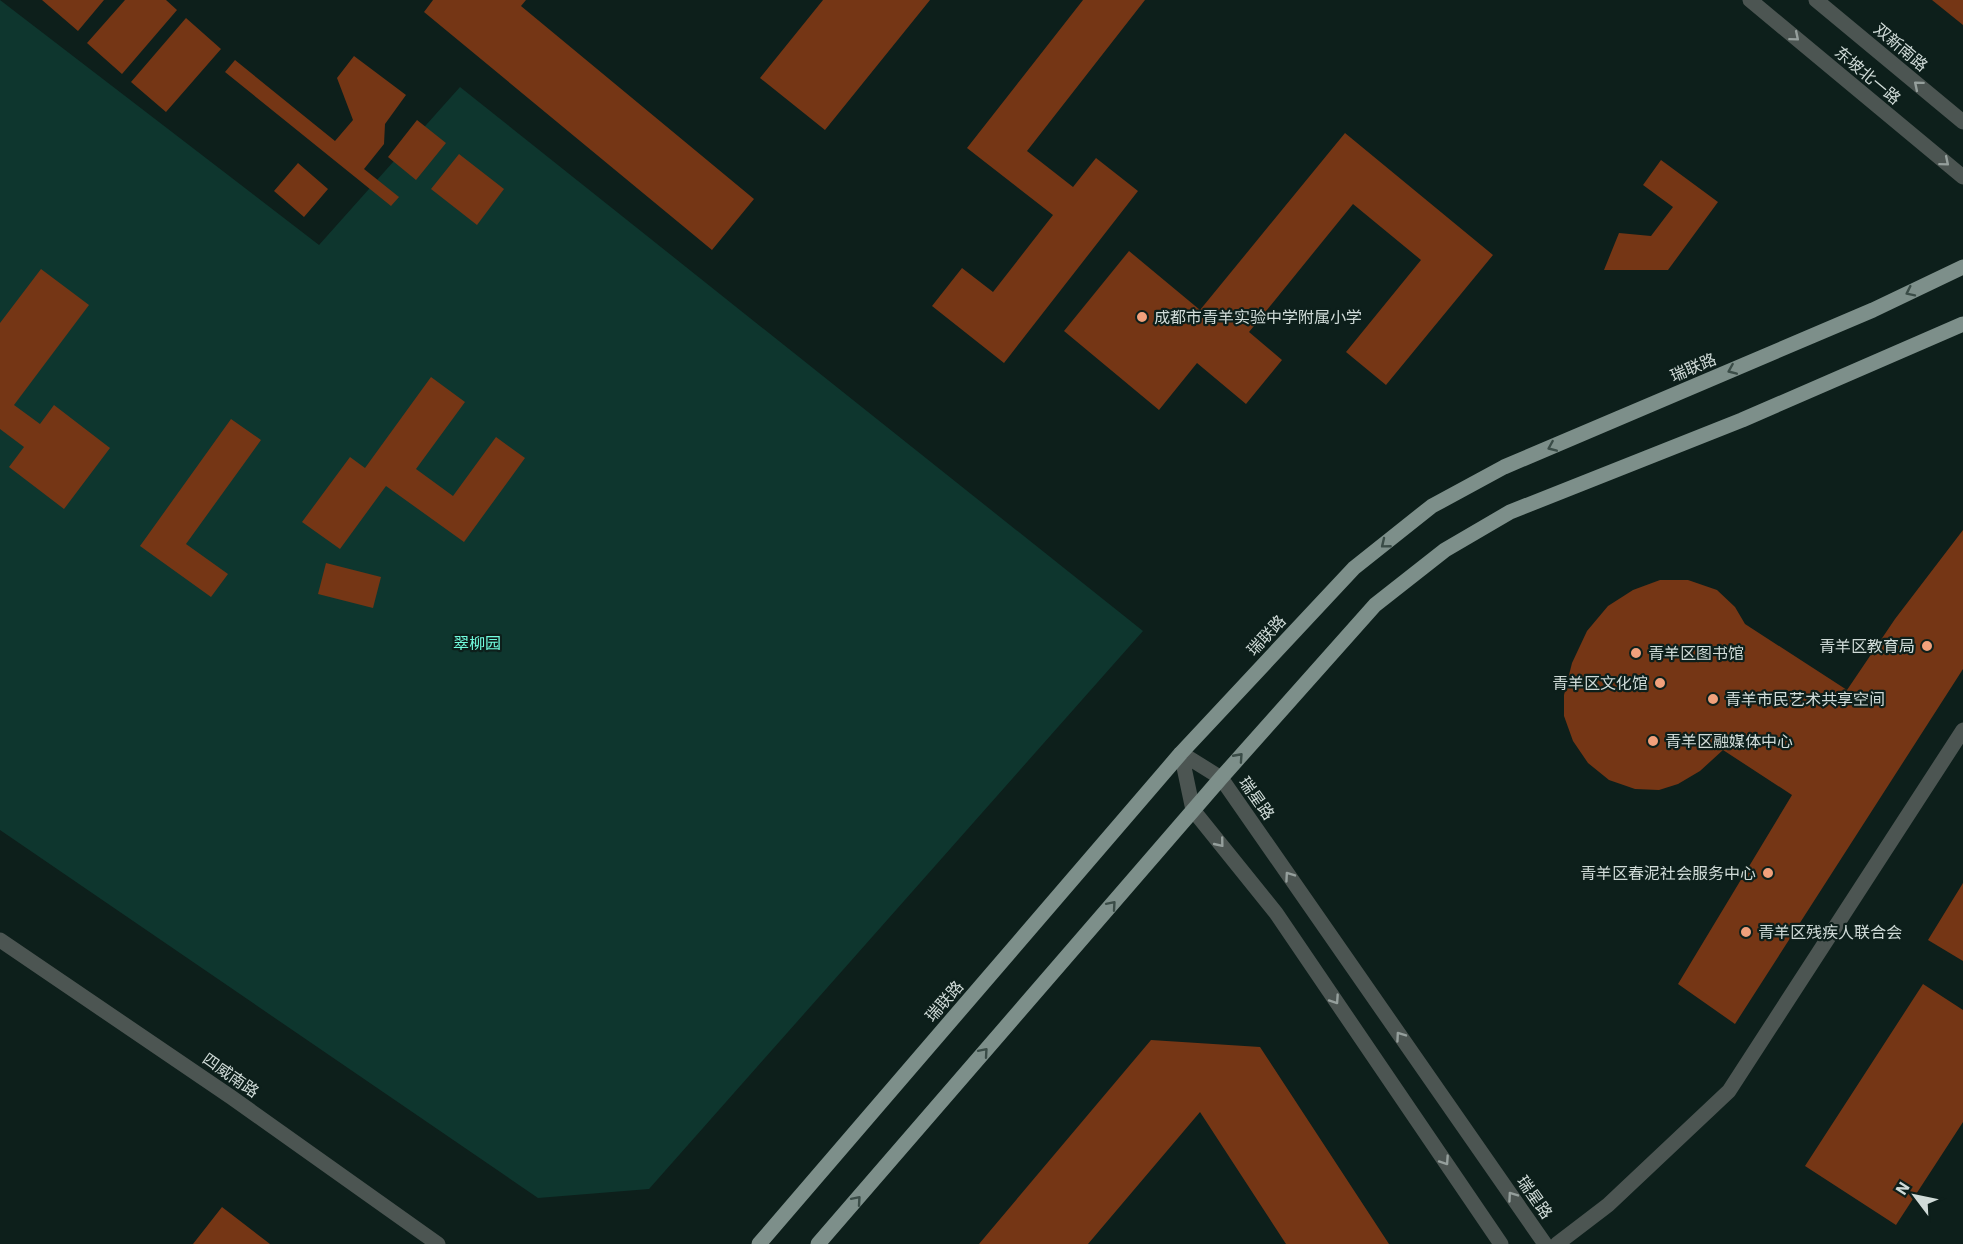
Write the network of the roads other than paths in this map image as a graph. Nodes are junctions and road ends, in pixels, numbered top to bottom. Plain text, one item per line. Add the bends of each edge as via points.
1 (1750, 0) edge
2 (1816, 0) edge
3 (1963, 122) edge
4 (1963, 177) edge
5 (1963, 267) edge
6 (1963, 324) edge
7 (1963, 730) edge
8 (1181, 753) junction
9 (1221, 778) junction
10 (1193, 810) junction
11 (0, 940) edge
12 (438, 1244) edge
13 (759, 1244) edge
14 (818, 1244) edge
15 (1501, 1244) edge
16 (1545, 1244) edge
17 (1557, 1244) edge

1 -> 4 street, 东坡北一路
3 -> 2 street, 双新南路
5 -> 8 main road, 瑞联路 via 1873,310 1504,467 1432,506 1354,568
9 -> 6 main road via 1375,605 1444,550 1510,512 1742,420
7 - 17 street via 1729,1091 1608,1204
8 - 9 street, 瑞星路
8 - 10 street
8 - 13 main road, 瑞联路
9 - 10 main road
16 -> 9 street, 瑞星路
14 -> 10 main road
10 -> 15 street via 1276,913
11 - 12 street, 四威南路

